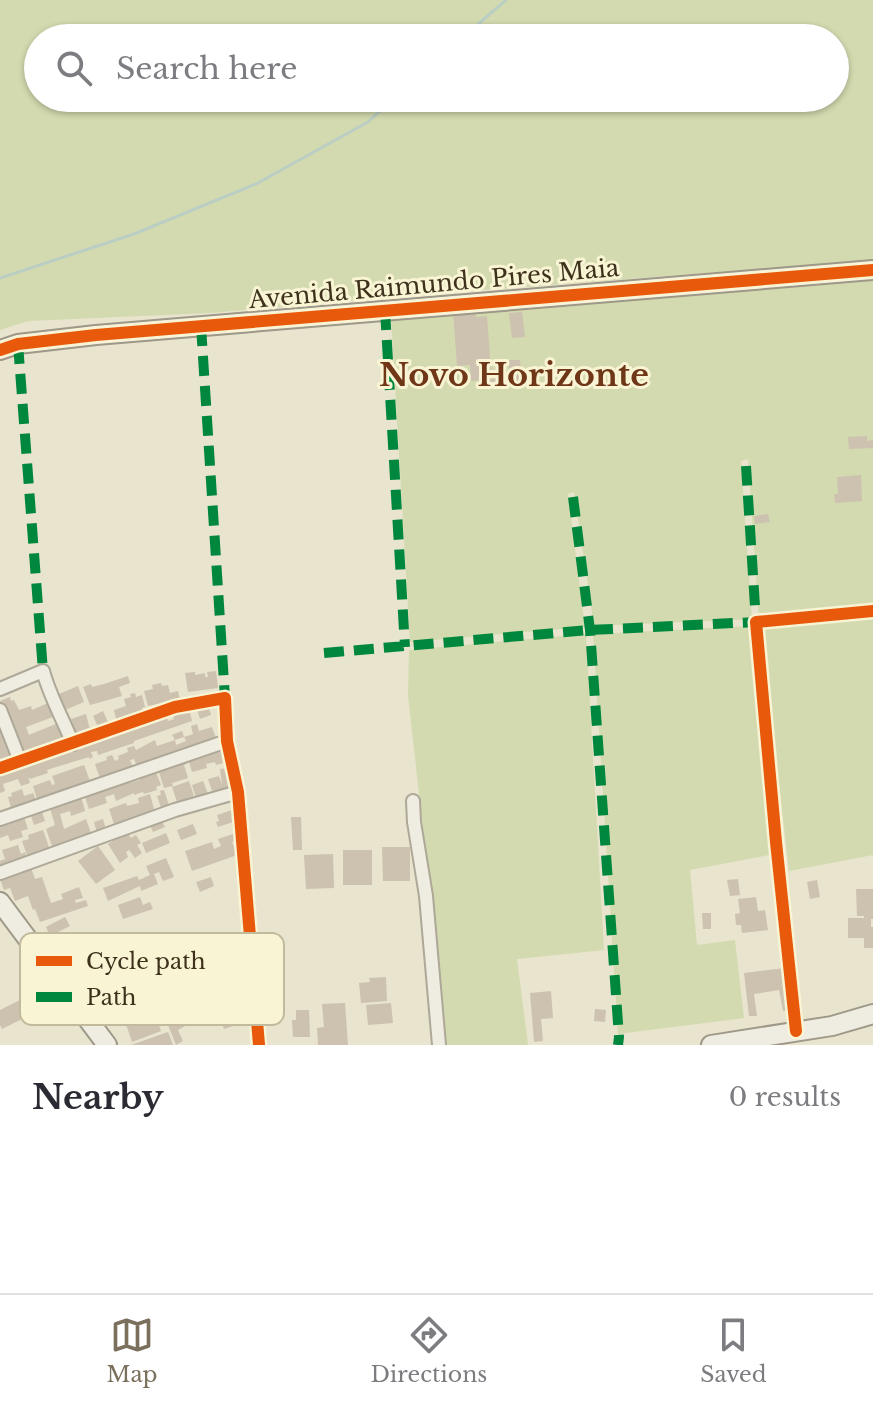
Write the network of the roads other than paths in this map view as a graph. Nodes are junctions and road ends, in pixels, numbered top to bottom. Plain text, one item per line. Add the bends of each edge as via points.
1 (873, 270) edge
2 (0, 350) edge
3 (873, 611) edge
4 (0, 689) edge
5 (0, 710) edge
6 (227, 741) junction
7 (73, 744) junction
8 (20, 761) junction
9 (0, 768) edge
10 (238, 792) junction
11 (413, 801) dead end
12 (0, 819) edge
13 (0, 873) edge
14 (0, 902) edge
15 (23, 933) edge
16 (250, 933) edge
17 (873, 1014) edge
18 (92, 1025) edge
19 (257, 1025) edge
20 (796, 1031) junction
21 (107, 1045) edge
22 (259, 1045) edge
23 (439, 1045) edge
24 (711, 1045) edge

1 - 2 street, Avenida Raimundo Pires Maia via 111,333
3 - 20 street via 756,622
4 - 7 street via 43,671
5 - 8 street
6 - 7 street via 225,698 175,707
6 - 10 street
6 - 12 street
7 - 8 street
8 - 9 street
10 - 13 street
10 - 16 street
11 - 23 street
14 - 15 street
17 - 20 street
18 - 21 street
19 - 22 street
20 - 24 street

